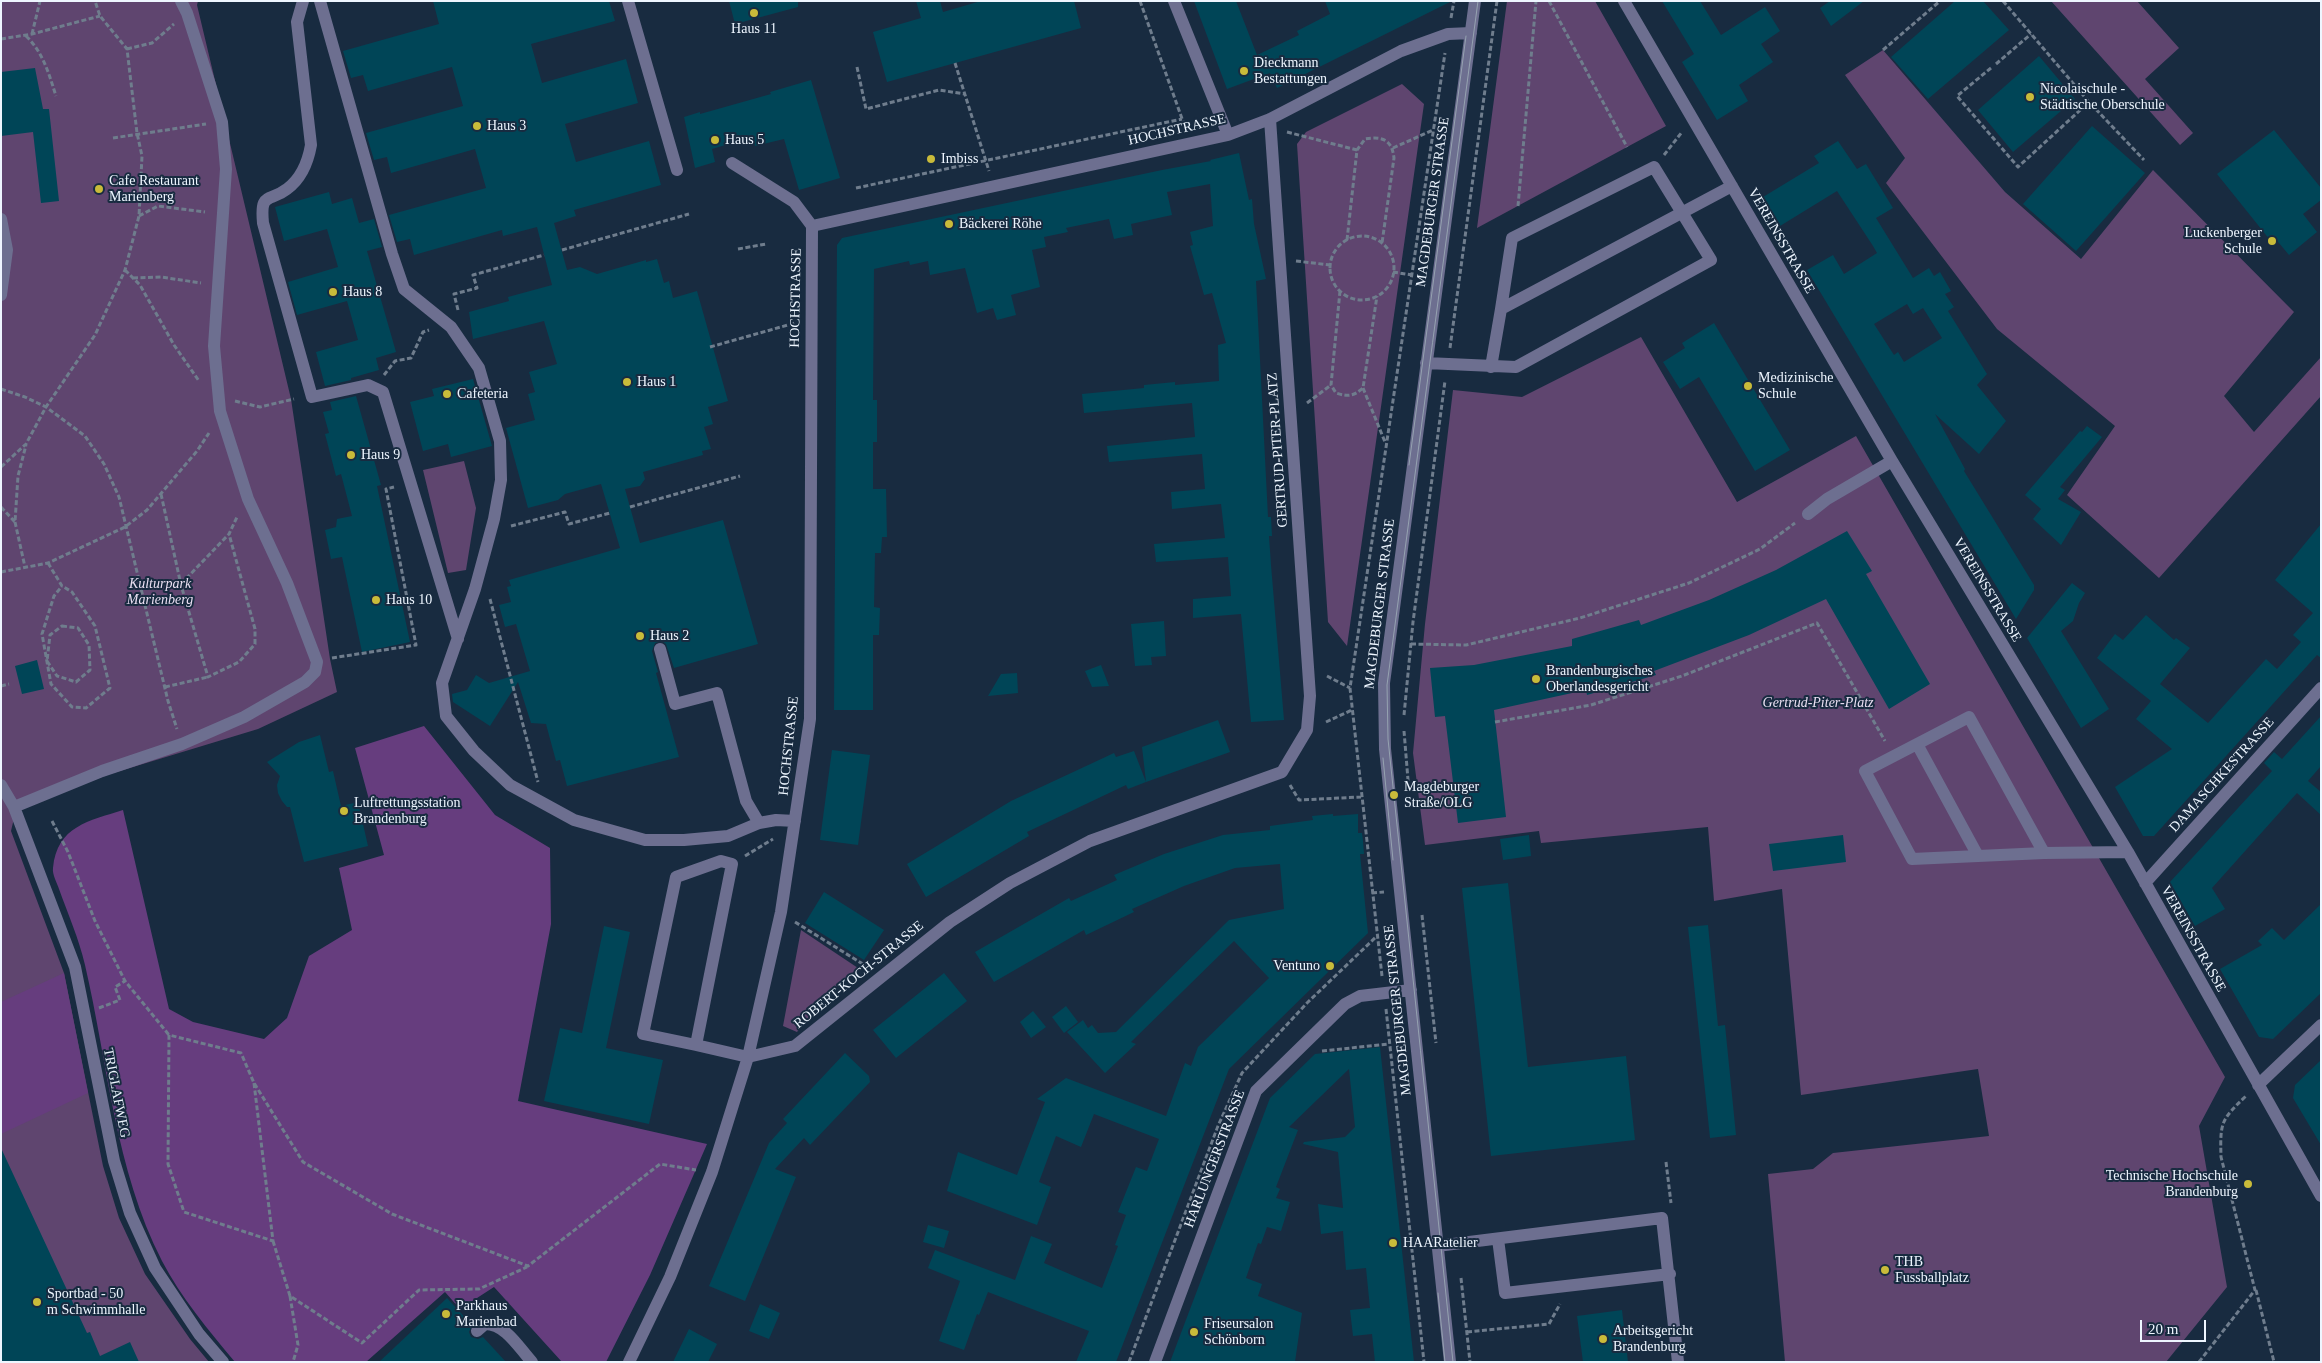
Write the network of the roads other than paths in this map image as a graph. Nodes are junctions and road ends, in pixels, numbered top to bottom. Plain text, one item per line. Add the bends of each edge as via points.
1 (303, 1) edge
2 (320, 1) edge
3 (628, 1) edge
4 (1174, 1) edge
5 (1475, 1) edge
6 (1624, 1) edge
7 (184, 7) edge
8 (1471, 34) junction
9 (1271, 124) junction
10 (1228, 134) junction
11 (732, 162) dead end
12 (677, 170) dead end
13 (1732, 186) junction
14 (1684, 212) junction
15 (1, 220) edge
16 (812, 226) junction
17 (1, 295) edge
18 (1501, 310) junction
19 (1426, 363) junction
20 (1491, 367) junction
21 (1892, 461) junction
22 (1808, 514) road end
23 (458, 639) junction
24 (660, 649) dead end
25 (2321, 688) edge
26 (1917, 744) junction
27 (1282, 772) joint
28 (1, 785) edge
29 (15, 810) junction
30 (795, 821) junction
31 (758, 824) junction
32 (2044, 852) junction
33 (2128, 852) junction
34 (1978, 856) junction
35 (2145, 883) junction
36 (1411, 990) junction
37 (2321, 1025) edge
38 (696, 1045) junction
39 (748, 1057) junction
40 (2258, 1085) junction
41 (2321, 1196) edge
42 (1498, 1239) junction
43 (1437, 1246) junction
44 (1670, 1274) junction
45 (477, 1331) dead end
46 (223, 1362) edge
47 (532, 1362) edge
48 (630, 1362) edge
49 (1155, 1362) edge
50 (1450, 1362) edge
51 (1678, 1362) edge

1 - 23 street via 297,22 311,145 308,162 286,190 268,197 262,208 263,223 312,397 368,385 384,392
2 - 23 street via 404,289 447,324 479,368 500,441 501,480 491,530
3 - 12 street
4 - 10 street
5 - 8 street, MAGDEBURGER STRASSE
6 - 13 street, VEREINSSTRASSE
7 - 29 street via 222,122 226,169 214,346 220,411 248,499 287,583 317,662 315,672 306,682 244,717 182,744 102,771
8 - 9 street, HOCHSTRASSE via 1448,34 1401,51
8 - 19 street, MAGDEBURGER STRASSE
9 - 10 street, HOCHSTRASSE
9 - 27 street, GERTRUD-PITER-PLATZ via 1310,696 1307,730
10 - 16 street, HOCHSTRASSE
11 - 16 street via 794,202
13 - 14 street
13 - 21 street, VEREINSSTRASSE
14 - 18 street
14 - 18 street via 1654,167 1512,238
14 - 20 street via 1711,260 1516,367
15 - 17 street via 6,250
16 - 30 street, HOCHSTRASSE via 810,719
18 - 20 street
19 - 20 street
19 - 36 street, MAGDEBURGER STRASSE via 1384,683 1385,749
21 - 22 street
21 - 33 street, VEREINSSTRASSE
23 - 31 street via 442,683 446,716 474,751 510,785 574,820 645,840 728,836
24 - 31 street via 675,704 717,693 746,801
25 - 35 street, DAMASCHKESTRASSE
26 - 32 street via 1969,717
26 - 34 street
26 - 34 street via 1865,771 1912,859
27 - 39 street, ROBERT-KOCH-STRASSE via 1090,841 1010,883 950,922 795,1046
28 - 29 street, TRIGLAFWEG
29 - 46 street, TRIGLAFWEG via 75,967 114,1161 130,1214 155,1268 199,1334
30 - 31 street via 776,820
30 - 39 street, HOCHSTRASSE via 781,912
32 - 33 street
32 - 34 street
33 - 35 street, VEREINSSTRASSE
35 - 40 street, VEREINSSTRASSE
36 - 43 street, MAGDEBURGER STRASSE
36 - 49 street, HARLUNGERSTRASSE via 1360,996 1345,1004 1256,1091
37 - 40 street
38 - 38 street via 732,864 721,860 676,877 643,1034
38 - 39 street
39 - 48 street via 712,1172 670,1276
40 - 41 street, VEREINSSTRASSE
42 - 43 street
42 - 44 street via 1505,1293
42 - 44 street via 1662,1218
43 - 50 street, MAGDEBURGER STRASSE
44 - 51 street
45 - 47 street via 485,1324 502,1329

